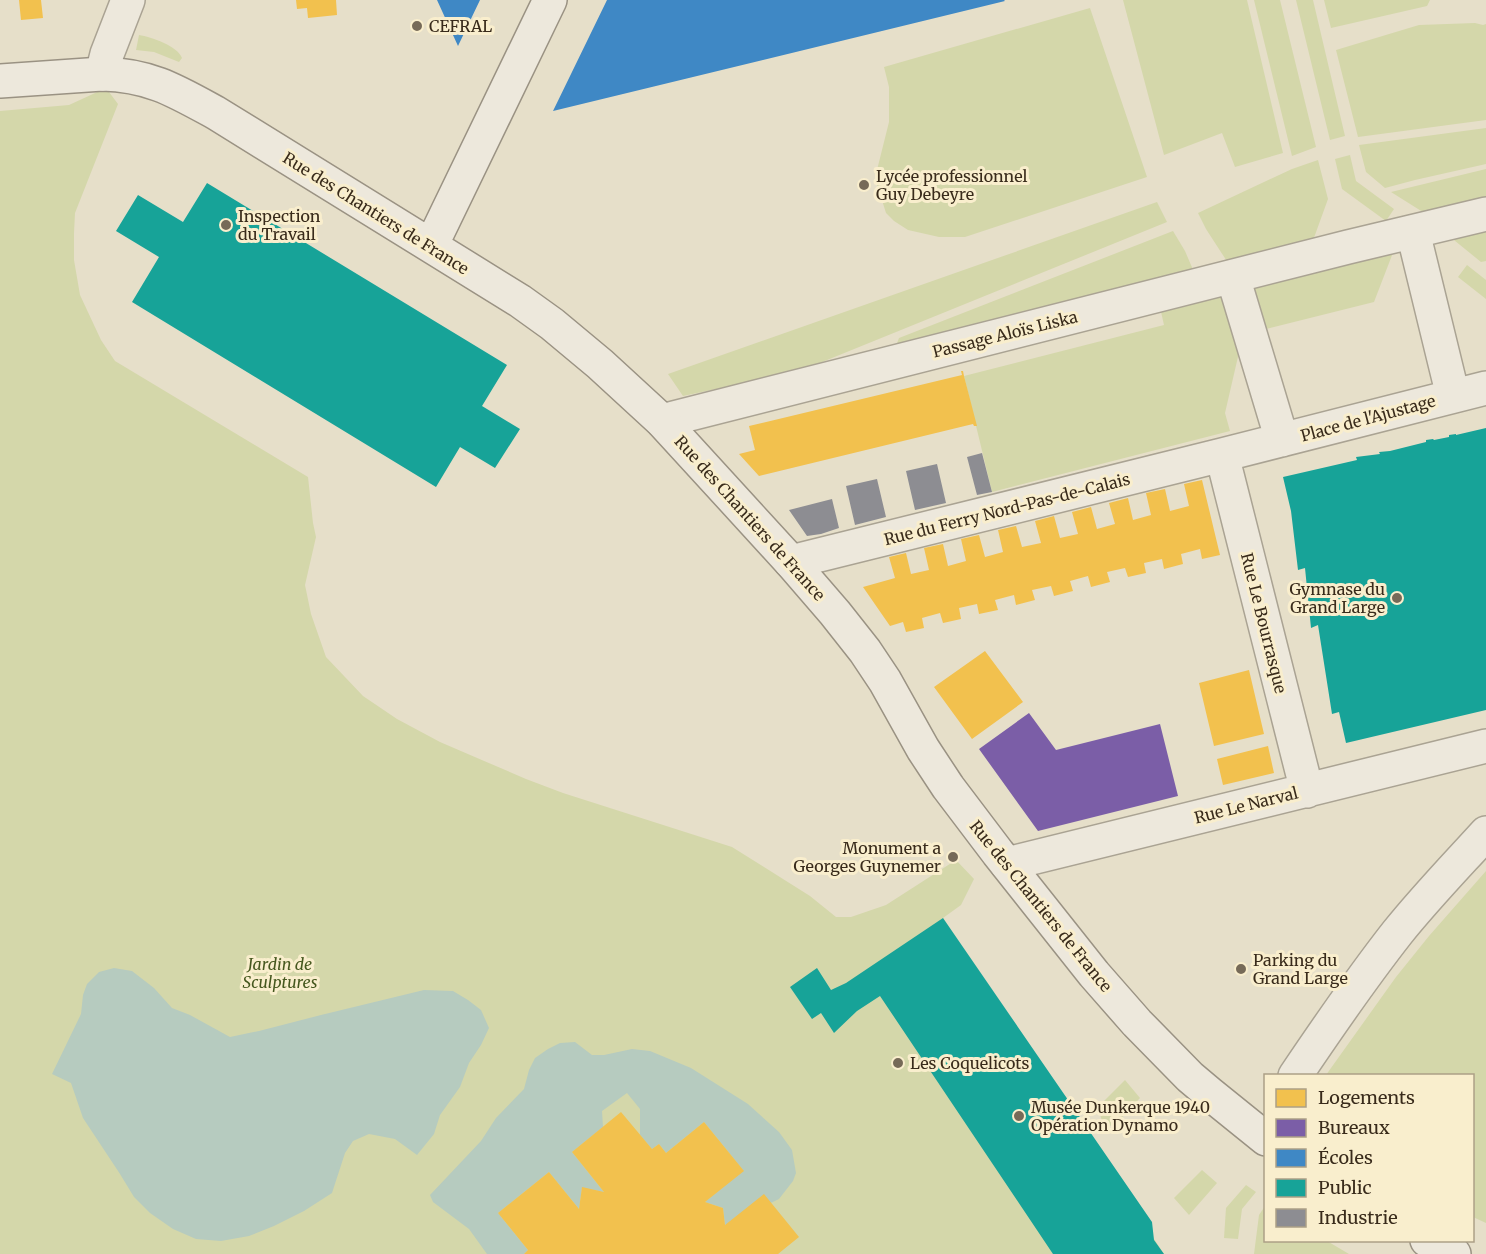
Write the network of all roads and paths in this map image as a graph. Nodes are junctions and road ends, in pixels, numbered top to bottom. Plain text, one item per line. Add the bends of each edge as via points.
1 (128, 0) edge
2 (550, 0) edge
3 (102, 74) junction
4 (0, 81) edge
5 (1486, 214) edge
6 (1413, 232) junction
7 (431, 246) junction
8 (1233, 277) junction
9 (1486, 388) edge
10 (1453, 396) junction
11 (662, 421) junction
12 (1282, 440) junction
13 (1222, 455) junction
14 (791, 562) junction
15 (1486, 746) edge
16 (1307, 791) junction
17 (1486, 833) edge
18 (1007, 864) junction
19 (1296, 1074) edge
20 (1262, 1128) edge
21 (1431, 1242) edge
22 (1454, 1254) edge

1 - 3 street
2 - 7 street
3 - 4 street, Rue des Chantiers de France
3 - 7 street, Rue des Chantiers de France via 151,80 184,96
5 - 6 street, Passage Aloïs Liska
6 - 8 street, Passage Aloïs Liska
6 - 10 street, Place de l'Ajustage
7 - 11 street, Rue des Chantiers de France via 537,313
8 - 11 street, Passage Aloïs Liska
8 - 12 street, Place de l'Ajustage
9 - 10 street, Place de l'Ajustage
10 - 12 street, Place de l'Ajustage
11 - 14 street, Rue des Chantiers de France
12 - 13 street, Place de l'Ajustage
13 - 14 street, Rue du Ferry Nord-Pas-de-Calais
13 - 16 street, Rue Le Bourrasque
14 - 18 street, Rue des Chantiers de France via 865,651 935,769
15 - 16 street, Rue Le Narval
16 - 18 street, Rue Le Narval
17 - 19 street via 1397,933
18 - 20 street, Rue des Chantiers de France via 1137,1023 1190,1077
21 - 22 street

